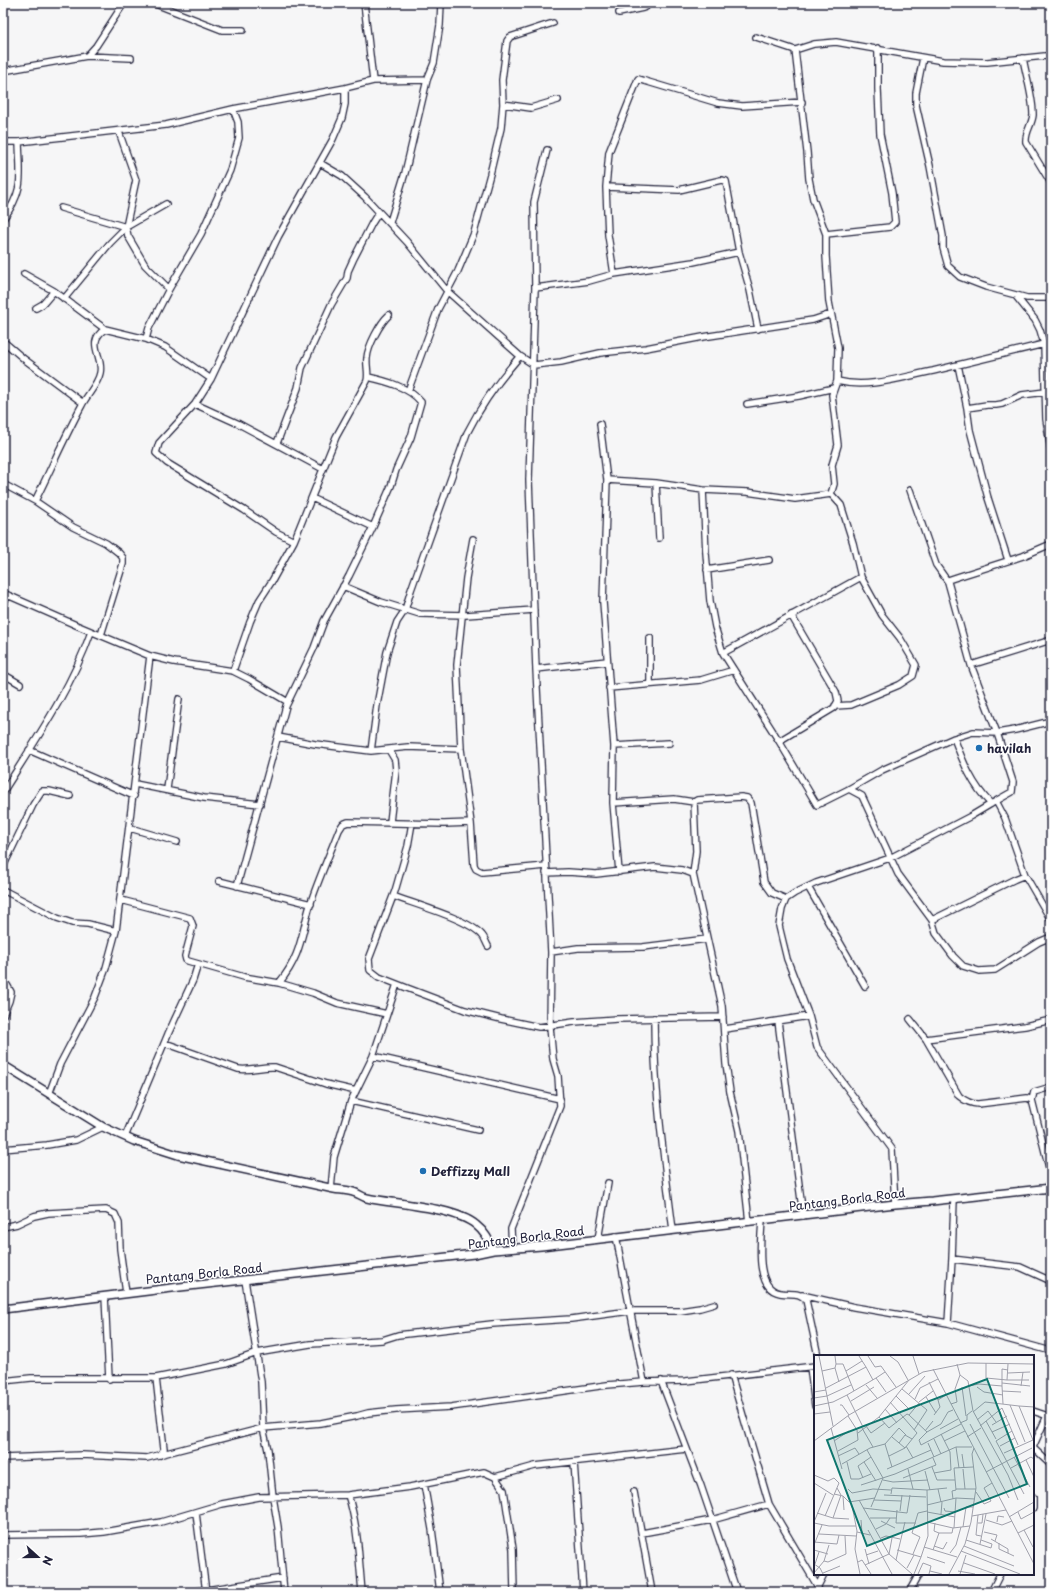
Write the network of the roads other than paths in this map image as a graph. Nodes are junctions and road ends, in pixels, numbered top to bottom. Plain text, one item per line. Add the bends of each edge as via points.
1 (124, 3) edge
2 (153, 3) edge
3 (364, 3) edge
4 (441, 3) edge
5 (647, 3) edge
6 (619, 13) dead end
7 (554, 23) dead end
8 (243, 30) dead end
9 (756, 37) dead end
10 (878, 48) junction
11 (795, 50) junction
12 (87, 56) junction
13 (1051, 57) edge
14 (131, 58) dead end
15 (923, 58) junction
16 (1023, 58) junction
17 (3, 71) edge
18 (427, 80) junction
19 (373, 81) junction
20 (345, 88) junction
21 (558, 100) dead end
22 (802, 102) junction
23 (503, 104) junction
24 (233, 109) junction
25 (120, 132) junction
26 (3, 142) edge
27 (19, 142) junction
28 (547, 150) dead end
29 (320, 163) junction
30 (1051, 183) edge
31 (606, 187) junction
32 (166, 204) dead end
33 (61, 208) dead end
34 (379, 212) junction
35 (3, 219) edge
36 (390, 222) junction
37 (126, 227) junction
38 (826, 234) junction
39 (739, 252) junction
40 (24, 274) dead end
41 (614, 274) junction
42 (535, 288) junction
43 (169, 289) junction
44 (54, 291) junction
45 (447, 291) junction
46 (1014, 294) junction
47 (1051, 298) edge
48 (64, 299) junction
49 (36, 308) dead end
50 (831, 314) junction
51 (389, 315) dead end
52 (105, 329) junction
53 (758, 329) junction
54 (146, 339) junction
55 (3, 341) edge
56 (1044, 344) junction
57 (520, 356) junction
58 (1048, 363) edge
59 (534, 365) junction
60 (958, 365) junction
61 (368, 377) junction
62 (211, 379) junction
63 (837, 381) junction
64 (834, 388) junction
65 (408, 391) junction
66 (1045, 392) junction
67 (83, 404) junction
68 (195, 404) junction
69 (747, 404) dead end
70 (968, 408) junction
71 (600, 424) dead end
72 (277, 444) junction
73 (1051, 451) edge
74 (323, 469) junction
75 (607, 480) junction
76 (656, 483) junction
77 (3, 484) edge
78 (703, 490) junction
79 (910, 490) dead end
80 (831, 494) junction
81 (312, 498) junction
82 (35, 501) junction
83 (373, 527) junction
84 (659, 538) dead end
85 (473, 539) dead end
86 (294, 541) junction
87 (1051, 544) edge
88 (769, 560) dead end
89 (1008, 560) junction
90 (707, 570) junction
91 (861, 577) junction
92 (948, 582) junction
93 (343, 586) junction
94 (5, 594) edge
95 (3, 605) edge
96 (406, 610) junction
97 (534, 610) junction
98 (462, 615) junction
99 (791, 615) junction
100 (91, 632) junction
101 (101, 635) junction
102 (650, 638) dead end
103 (1051, 640) edge
104 (723, 653) junction
105 (150, 656) junction
106 (607, 662) junction
107 (971, 665) junction
108 (536, 669) junction
109 (734, 670) junction
110 (233, 672) junction
111 (3, 674) edge
112 (20, 684) dead end
113 (650, 684) junction
114 (609, 688) junction
115 (179, 698) dead end
116 (288, 702) junction
117 (835, 706) junction
118 (1051, 721) edge
119 (997, 732) junction
120 (278, 737) junction
121 (954, 738) junction
122 (780, 741) junction
123 (669, 743) dead end
124 (614, 746) junction
125 (29, 750) junction
126 (389, 750) junction
127 (461, 750) junction
128 (371, 751) junction
129 (135, 784) junction
130 (849, 789) junction
131 (167, 790) junction
132 (3, 792) edge
133 (70, 796) dead end
134 (134, 796) junction
135 (694, 802) junction
136 (993, 802) junction
137 (613, 803) junction
138 (260, 804) junction
139 (390, 822) junction
140 (412, 823) junction
141 (471, 823) junction
142 (130, 828) junction
143 (177, 842) dead end
144 (890, 858) junction
145 (546, 866) junction
146 (3, 867) edge
147 (619, 872) junction
148 (546, 873) junction
149 (693, 874) junction
150 (1025, 875) junction
151 (219, 881) dead end
152 (238, 886) junction
153 (808, 887) junction
154 (3, 890) edge
155 (393, 896) junction
156 (786, 899) junction
157 (121, 900) junction
158 (311, 904) junction
159 (932, 920) junction
160 (1051, 920) edge
161 (116, 931) junction
162 (1051, 937) edge
163 (707, 939) junction
164 (488, 946) dead end
165 (551, 952) junction
166 (198, 964) junction
167 (3, 983) edge
168 (279, 983) junction
169 (397, 984) junction
170 (865, 986) dead end
171 (387, 1014) junction
172 (3, 1015) edge
173 (809, 1016) junction
174 (723, 1017) junction
175 (654, 1018) junction
176 (910, 1019) dead end
177 (1051, 1020) edge
178 (778, 1021) junction
179 (550, 1026) junction
180 (724, 1029) junction
181 (926, 1039) junction
182 (165, 1043) junction
183 (373, 1056) junction
184 (3, 1065) edge
185 (1051, 1087) edge
186 (356, 1091) junction
187 (49, 1094) junction
188 (560, 1099) junction
189 (1032, 1100) junction
190 (351, 1101) junction
191 (103, 1127) junction
192 (478, 1130) dead end
193 (125, 1137) junction
194 (3, 1149) edge
195 (1051, 1176) edge
196 (608, 1183) dead end
197 (1051, 1188) edge
198 (331, 1189) junction
199 (954, 1199) junction
200 (895, 1204) junction
201 (804, 1216) junction
202 (762, 1220) junction
203 (749, 1222) junction
204 (3, 1227) edge
205 (673, 1230) junction
206 (616, 1236) junction
207 (598, 1239) junction
208 (512, 1249) junction
209 (493, 1250) junction
210 (952, 1258) junction
211 (245, 1280) junction
212 (1051, 1281) edge
213 (126, 1293) junction
214 (802, 1295) junction
215 (105, 1296) junction
216 (714, 1304) dead end
217 (3, 1309) edge
218 (630, 1311) junction
219 (948, 1323) junction
220 (1051, 1351) edge
221 (257, 1353) junction
222 (818, 1355) edge
223 (813, 1366) edge
224 (731, 1375) junction
225 (156, 1378) junction
226 (109, 1379) junction
227 (3, 1381) edge
228 (661, 1381) junction
229 (644, 1382) junction
230 (814, 1386) edge
231 (1034, 1412) edge
232 (1049, 1417) edge
233 (263, 1428) junction
234 (1034, 1445) edge
235 (1034, 1448) edge
236 (686, 1449) junction
237 (160, 1455) junction
238 (3, 1458) edge
239 (574, 1462) junction
240 (1051, 1465) edge
241 (496, 1477) junction
242 (424, 1484) junction
243 (634, 1492) dead end
244 (348, 1495) junction
245 (273, 1497) junction
246 (769, 1504) junction
247 (196, 1513) junction
248 (712, 1520) junction
249 (642, 1534) junction
250 (3, 1535) edge
251 (823, 1575) edge
252 (918, 1575) edge
253 (1000, 1575) edge
254 (283, 1578) junction
255 (816, 1589) edge
256 (206, 1591) edge
257 (184, 1592) edge
258 (284, 1592) edge
259 (362, 1592) edge
260 (440, 1592) edge
261 (514, 1592) edge
262 (583, 1592) edge
263 (652, 1592) edge
264 (736, 1592) edge
265 (909, 1592) edge
266 (991, 1592) edge

1 - 12 street
2 - 8 street via 222,30
3 - 19 street
4 - 18 street via 437,48
5 - 6 street via 646,7
7 - 23 street via 510,37 507,41 502,80
9 - 11 street
10 - 11 street via 836,42 814,44
10 - 15 street
10 - 38 street via 880,134 895,222 890,227
11 - 22 street
12 - 14 street
12 - 17 street
13 - 16 street
15 - 16 street via 966,63
15 - 46 street via 916,105 948,266 960,277
16 - 30 street via 1033,116 1026,142
18 - 19 street
18 - 36 street via 406,173
19 - 20 street
20 - 24 street
20 - 29 street via 342,118
21 - 23 street via 531,108
22 - 31 street via 742,106 724,104 638,79 608,152
22 - 38 street via 809,179 813,200
23 - 45 street via 501,128 474,234
24 - 25 street via 166,126
24 - 43 street via 238,122 239,138 230,170 201,234
25 - 27 street
25 - 37 street via 136,180
26 - 27 street
27 - 35 street via 20,186 17,197
28 - 42 street via 534,202
29 - 34 street via 342,176
29 - 62 street via 278,237
31 - 39 street via 679,190 725,180
31 - 41 street via 608,235
32 - 37 street
33 - 37 street
34 - 36 street
34 - 72 street via 353,260 347,278 331,305 302,368 298,388
36 - 45 street
37 - 43 street via 128,236 145,265
37 - 48 street
38 - 50 street
39 - 41 street
39 - 53 street
40 - 44 street
41 - 42 street via 589,281
42 - 59 street
43 - 54 street
44 - 48 street
44 - 49 street
45 - 57 street
45 - 65 street
46 - 47 street via 1027,298
46 - 56 street via 1035,320
48 - 52 street
50 - 53 street via 813,320
50 - 63 street via 838,348
51 - 61 street via 375,336 367,357
52 - 54 street
52 - 67 street via 95,344 100,374
53 - 59 street
54 - 62 street via 165,347
55 - 67 street
56 - 58 street
56 - 60 street
57 - 59 street
57 - 96 street via 490,394 467,433
58 - 66 street
59 - 97 street via 529,480
60 - 63 street via 890,380 859,384
60 - 70 street
61 - 65 street
61 - 74 street via 336,437
62 - 68 street
63 - 64 street
64 - 69 street
64 - 80 street via 833,403 838,445 832,465 834,484
65 - 83 street via 421,402 420,411 412,437
66 - 70 street via 1022,395 996,405
66 - 73 street via 1046,425
67 - 82 street
68 - 72 street
68 - 86 street via 159,443 156,453 167,463
70 - 89 street via 970,430 986,491
71 - 75 street
72 - 74 street
74 - 81 street
75 - 76 street
75 - 106 street via 603,602
76 - 78 street
76 - 84 street
77 - 82 street
78 - 80 street via 747,492 795,499
78 - 90 street
79 - 92 street via 936,565
80 - 91 street via 841,505
81 - 83 street
81 - 86 street
82 - 101 street via 73,527 106,543 123,558
83 - 93 street
85 - 98 street
86 - 110 street via 259,601
87 - 89 street
88 - 90 street
89 - 92 street
90 - 104 street via 715,627
91 - 99 street
91 - 117 street via 882,615 900,638 916,669 913,676 899,685 850,705
92 - 107 street
93 - 96 street
93 - 116 street via 324,621
94 - 95 street
94 - 100 street
96 - 98 street via 420,614
96 - 128 street via 397,622 386,652
97 - 98 street
97 - 108 street
98 - 127 street via 457,665
99 - 104 street
99 - 117 street via 836,692 838,701
100 - 101 street
100 - 125 street via 75,673
101 - 105 street
102 - 113 street
103 - 107 street
104 - 109 street
105 - 110 street
105 - 129 street
106 - 108 street
106 - 114 street
107 - 119 street
108 - 145 street
109 - 113 street via 708,679
109 - 122 street
110 - 116 street
111 - 112 street
113 - 114 street
114 - 124 street
115 - 131 street
116 - 120 street
117 - 122 street
118 - 119 street
119 - 121 street via 973,732
119 - 136 street via 1013,787 1012,792
120 - 128 street
120 - 138 street
121 - 130 street via 882,770
121 - 136 street via 967,771 981,794
122 - 130 street via 817,805
123 - 124 street
124 - 137 street
125 - 132 street
125 - 134 street
126 - 127 street via 408,747
126 - 128 street
126 - 139 street via 395,760 396,770
127 - 141 street
129 - 131 street
129 - 134 street
130 - 144 street via 862,796
131 - 138 street via 204,798
133 - 146 street via 42,791
134 - 142 street
135 - 137 street via 674,799
135 - 149 street via 696,851
135 - 156 street via 747,798 751,803 764,882 772,894
136 - 144 street
136 - 150 street via 1005,818
137 - 147 street
138 - 152 street
139 - 140 street
139 - 158 street via 343,824
140 - 141 street
140 - 155 street
141 - 145 street via 476,869 482,872
142 - 143 street
142 - 157 street
144 - 153 street
144 - 159 street via 898,874
145 - 148 street
147 - 148 street
147 - 149 street via 655,867
148 - 165 street
149 - 163 street
150 - 159 street
150 - 160 street
151 - 152 street
152 - 158 street
153 - 156 street
153 - 170 street
154 - 161 street via 57,918
155 - 164 street via 454,918 475,929 483,936
155 - 169 street via 369,959 370,970 379,977
156 - 173 street via 779,926 787,959
157 - 161 street
157 - 166 street via 190,918 194,926 186,960
158 - 168 street via 295,960
159 - 162 street via 936,933 953,956 963,966 979,971 995,970
161 - 187 street via 95,997 60,1064
163 - 165 street
163 - 174 street via 717,977
165 - 179 street
166 - 168 street via 244,977
166 - 182 street
167 - 172 street via 11,992
168 - 171 street via 337,1003
169 - 171 street
169 - 179 street via 465,1010 539,1027
171 - 183 street
173 - 178 street
173 - 200 street via 817,1047 892,1149
174 - 175 street
174 - 180 street
175 - 179 street via 574,1022
175 - 205 street via 663,1157
176 - 181 street
177 - 181 street via 1025,1026
178 - 180 street
178 - 201 street
179 - 188 street
180 - 203 street via 726,1064 739,1130
181 - 189 street via 959,1096 964,1100 978,1104 1027,1098
182 - 186 street via 238,1069 274,1067
182 - 193 street
183 - 186 street
183 - 188 street
184 - 187 street
185 - 189 street via 1034,1092
186 - 190 street
187 - 191 street
188 - 208 street via 560,1106 511,1229
189 - 195 street
190 - 192 street
190 - 198 street via 334,1157
191 - 193 street
191 - 194 street via 76,1140
193 - 198 street via 178,1155
196 - 207 street
197 - 199 street, Pantang Borla Road
198 - 209 street via 353,1192 365,1198 421,1206 468,1220 484,1233
199 - 200 street, Pantang Borla Road
199 - 210 street
200 - 201 street, Pantang Borla Road
201 - 202 street, Pantang Borla Road
202 - 203 street, Pantang Borla Road
202 - 214 street via 761,1270 767,1285 778,1293
203 - 205 street, Pantang Borla Road
204 - 213 street via 48,1213 106,1210 115,1214 119,1223
205 - 206 street, Pantang Borla Road
206 - 207 street, Pantang Borla Road
206 - 218 street
207 - 208 street, Pantang Borla Road
208 - 209 street, Pantang Borla Road
209 - 211 street, Pantang Borla Road
210 - 212 street via 1016,1266
210 - 219 street
211 - 213 street, Pantang Borla Road
211 - 221 street
213 - 215 street, Pantang Borla Road
214 - 219 street
214 - 222 street via 806,1300
215 - 217 street, Pantang Borla Road
215 - 226 street
216 - 218 street via 680,1311
218 - 221 street via 571,1319 463,1326 398,1335 382,1340 310,1344
218 - 229 street
219 - 220 street
221 - 225 street via 226,1364
221 - 233 street
223 - 224 street
223 - 230 street
224 - 228 street via 686,1381
224 - 246 street
225 - 226 street
225 - 237 street via 164,1449
226 - 227 street via 31,1378
228 - 229 street
228 - 236 street
229 - 233 street via 451,1408 381,1411 321,1423
231 - 232 street
232 - 234 street
233 - 237 street
233 - 245 street
235 - 240 street
236 - 239 street
236 - 248 street
237 - 238 street via 148,1458 82,1455
239 - 241 street via 530,1467
239 - 262 street
241 - 242 street via 484,1472
241 - 261 street via 504,1490 508,1511 513,1549
242 - 244 street
242 - 260 street via 434,1536
243 - 249 street
244 - 245 street
244 - 259 street via 356,1535
245 - 247 street via 259,1497 215,1506
245 - 254 street
246 - 248 street
246 - 255 street
247 - 250 street via 104,1532
247 - 256 street
248 - 249 street
248 - 264 street
249 - 263 street
251 - 255 street
252 - 265 street
253 - 266 street
254 - 256 street
254 - 258 street
256 - 257 street

